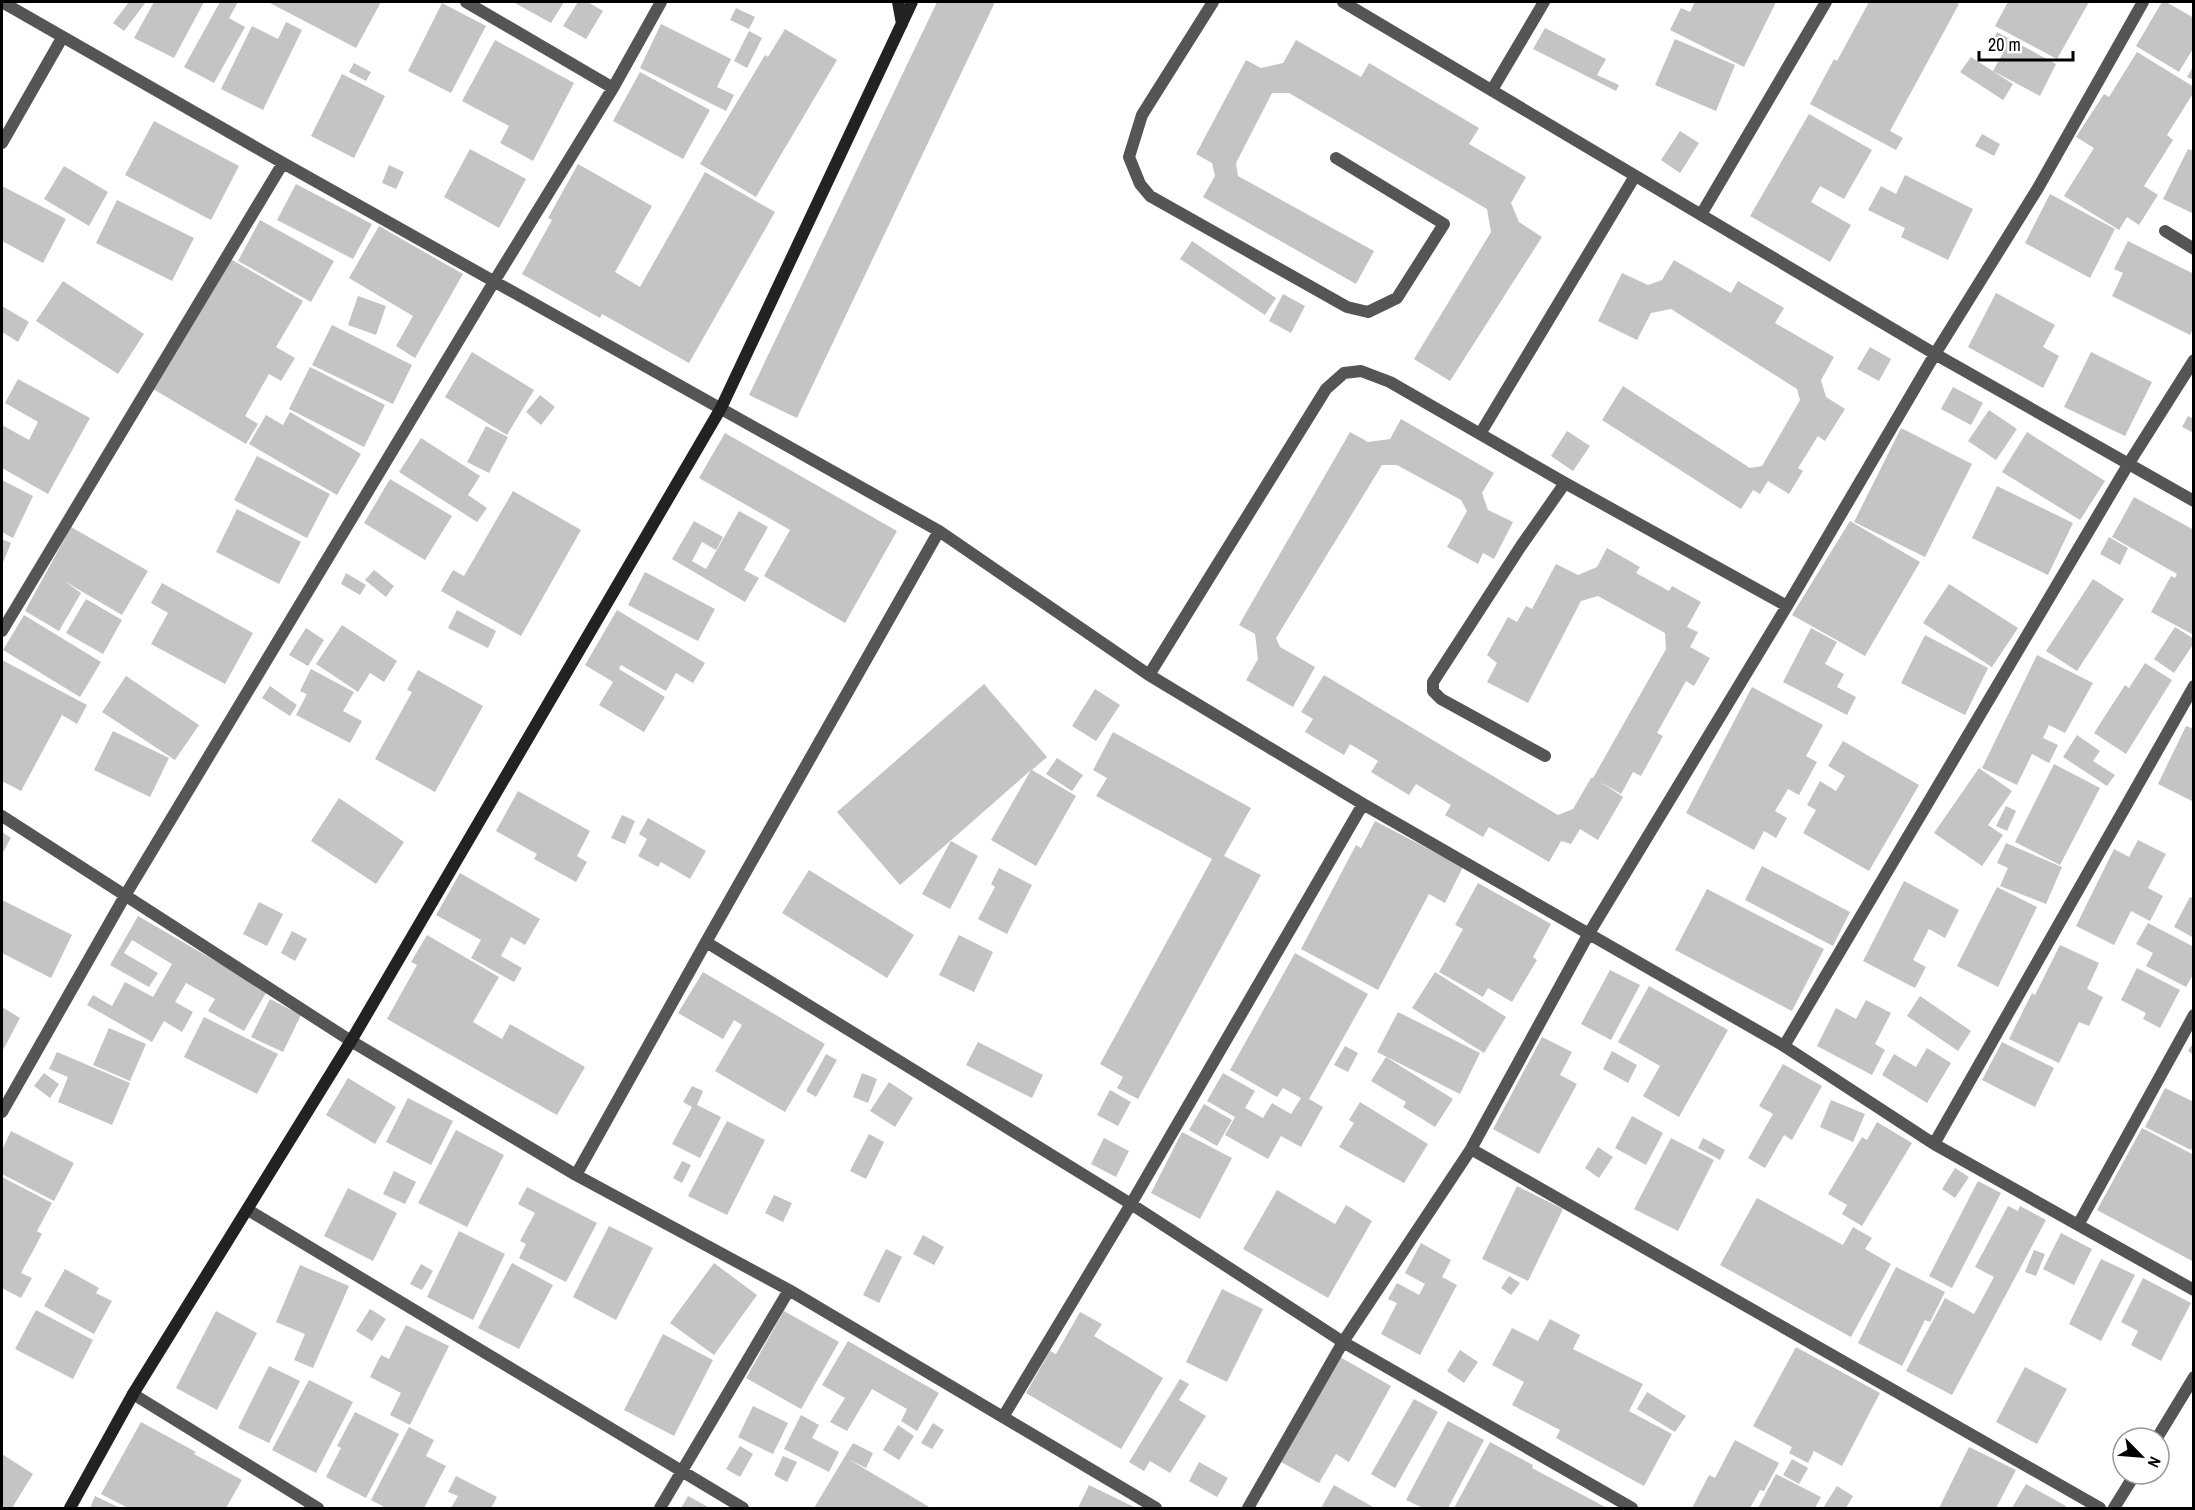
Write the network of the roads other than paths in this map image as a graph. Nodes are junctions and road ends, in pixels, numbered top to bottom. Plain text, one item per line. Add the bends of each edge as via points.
1 (2, 2) edge
2 (466, 2) edge
3 (661, 2) edge
4 (898, 2) edge
5 (912, 2) edge
6 (1213, 2) edge
7 (1343, 2) edge
8 (1544, 2) edge
9 (1826, 2) edge
10 (2143, 2) edge
11 (902, 25) junction
12 (62, 38) junction
13 (613, 88) junction
14 (1492, 90) junction
15 (2, 143) edge
16 (1336, 158) dead end
17 (283, 163) junction
18 (1635, 176) junction
19 (1702, 213) junction
20 (2165, 231) dead end
21 (2193, 249) edge
22 (495, 280) junction
23 (1935, 354) junction
24 (2193, 360) edge
25 (721, 408) junction
26 (1479, 434) junction
27 (2129, 463) junction
28 (1565, 483) junction
29 (2193, 501) edge
30 (939, 531) junction
31 (1787, 606) junction
32 (2, 631) edge
33 (1149, 675) junction
34 (2193, 686) edge
35 (1545, 756) dead end
36 (1363, 804) junction
37 (2, 816) edge
38 (126, 894) junction
39 (1588, 935) junction
40 (706, 942) junction
41 (2193, 1015) edge
42 (351, 1041) junction
43 (1784, 1046) junction
44 (2, 1112) edge
45 (1934, 1144) junction
46 (1471, 1149) junction
47 (576, 1175) junction
48 (1131, 1204) junction
49 (249, 1210) junction
50 (2078, 1225) junction
51 (789, 1290) junction
52 (2193, 1290) edge
53 (1343, 1342) junction
54 (2193, 1377) edge
55 (133, 1394) junction
56 (1003, 1417) junction
57 (2164, 1426) edge
58 (682, 1472) junction
59 (2128, 1486) edge
60 (70, 1509) edge
61 (318, 1509) edge
62 (660, 1509) edge
63 (743, 1509) edge
64 (1156, 1509) edge
65 (1248, 1509) edge
66 (1632, 1509) edge
67 (2100, 1509) edge
68 (2114, 1509) edge

1 - 12 street
2 - 13 street
3 - 13 street
4 - 11 main road
5 - 11 main road
6 - 16 street via 1142,116 1129,157 1140,184 1150,196 1271,265 1347,307 1368,312 1397,298 1444,224
7 - 14 street
8 - 14 street
9 - 19 street
10 - 23 street via 2038,188
11 - 25 main road
12 - 15 street
12 - 17 street
13 - 22 street
14 - 18 street
17 - 22 street
17 - 32 street
18 - 19 street
18 - 26 street
19 - 23 street
20 - 21 street
22 - 25 street
22 - 38 street
23 - 27 street
23 - 31 street
24 - 27 street
25 - 30 street
25 - 42 main road
26 - 28 street
26 - 33 street via 1390,382 1361,371 1344,373 1326,389
27 - 29 street
27 - 43 street
28 - 31 street
28 - 35 street via 1433,682 1433,691 1441,699
30 - 33 street
30 - 40 street
31 - 39 street
33 - 36 street
34 - 45 street
36 - 39 street
36 - 48 street
37 - 38 street
38 - 42 street
38 - 44 street
39 - 43 street
39 - 46 street
40 - 47 street
40 - 48 street
41 - 50 street
42 - 47 street
42 - 49 main road
43 - 45 street
45 - 50 street
46 - 53 street
46 - 67 street
47 - 51 street
48 - 53 street
48 - 56 street
49 - 55 main road
49 - 58 street
50 - 52 street
51 - 56 street
51 - 58 street
53 - 65 street
53 - 66 street
54 - 57 street
55 - 60 main road
55 - 61 street
56 - 64 street
58 - 62 street
58 - 63 street
59 - 68 street

